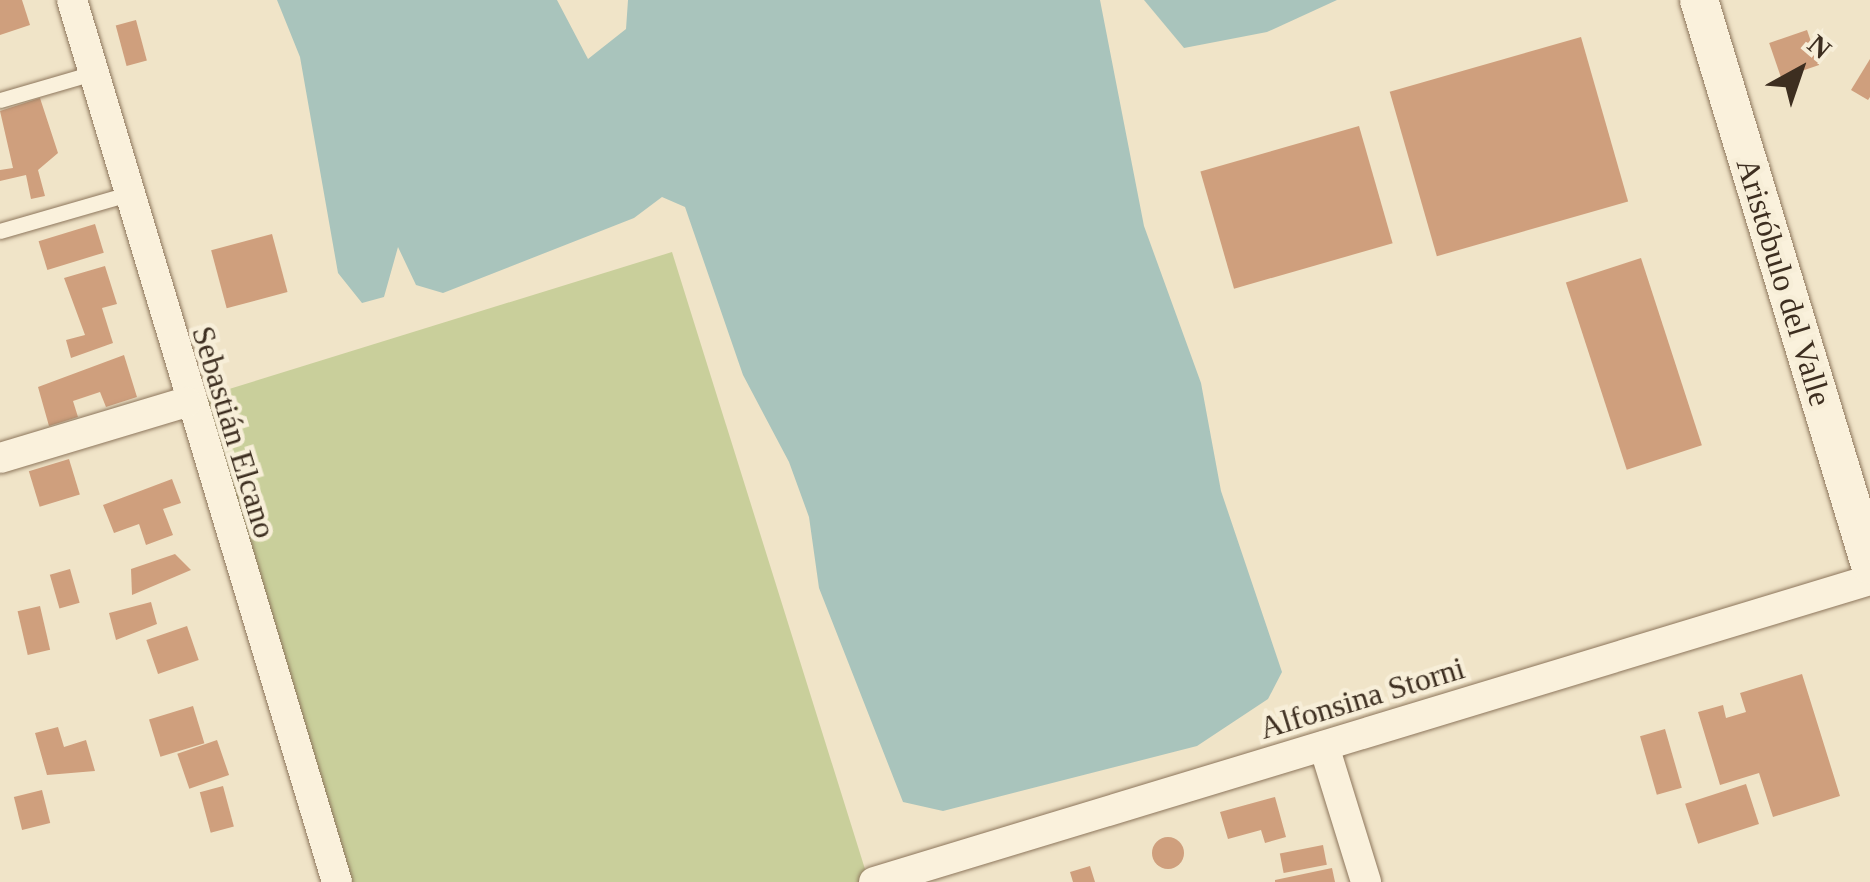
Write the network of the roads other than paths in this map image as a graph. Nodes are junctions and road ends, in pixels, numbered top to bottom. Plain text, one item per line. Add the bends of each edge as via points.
1 (72, 0) edge
2 (1699, 0) edge
3 (93, 73) junction
4 (0, 100) edge
5 (128, 194) junction
6 (0, 230) edge
7 (188, 402) junction
8 (0, 458) edge
9 (1870, 565) edge
10 (1870, 580) edge
11 (1324, 746) junction
12 (337, 882) edge
13 (874, 882) edge
14 (1366, 882) edge

1 - 3 street, Sebastián Elcano
2 - 9 street, Aristóbulo del Valle
3 - 4 lane
3 - 5 street, Sebastián Elcano
5 - 6 lane
5 - 7 street, Sebastián Elcano
7 - 8 street
7 - 12 street, Sebastián Elcano
10 - 11 street, Alfonsina Storni
11 - 13 street, Alfonsina Storni
11 - 14 street

